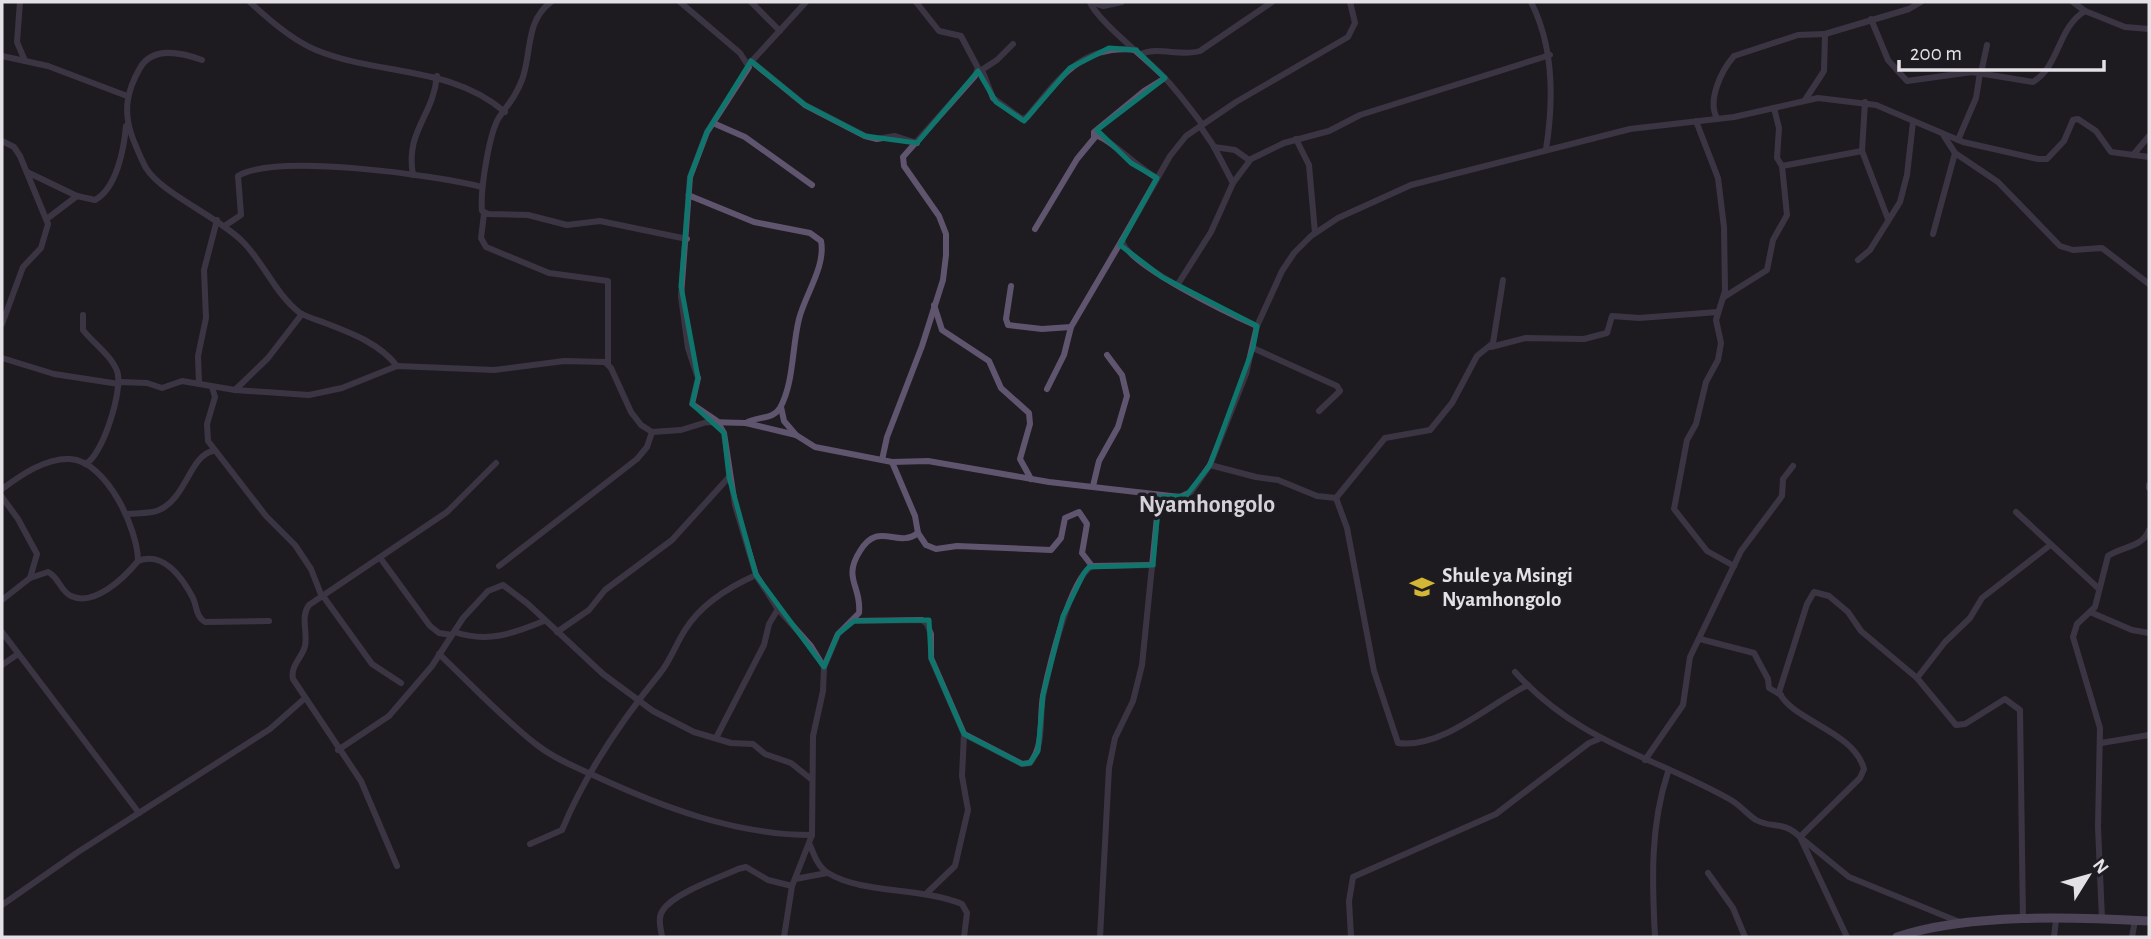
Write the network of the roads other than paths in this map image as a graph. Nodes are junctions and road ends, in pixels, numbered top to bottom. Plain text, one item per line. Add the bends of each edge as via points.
1 (20, 2) edge
2 (250, 2) edge
3 (551, 2) edge
4 (680, 2) edge
5 (751, 2) edge
6 (806, 2) edge
7 (916, 2) edge
8 (1090, 2) edge
9 (1122, 2) edge
10 (1272, 2) edge
11 (1350, 2) edge
12 (1531, 2) edge
13 (1921, 2) edge
14 (2073, 2) edge
15 (2085, 11) junction
16 (1871, 19) junction
17 (2149, 29) edge
18 (780, 31) junction
19 (1825, 34) junction
20 (1013, 44) dead end
21 (1987, 45) dead end
22 (1138, 52) junction
23 (1550, 55) junction
24 (2, 56) edge
25 (202, 60) dead end
26 (25, 61) junction
27 (750, 63) junction
28 (980, 71) junction
29 (1980, 73) junction
30 (437, 76) junction
31 (1165, 78) junction
32 (127, 96) junction
33 (1805, 100) junction
34 (1865, 102) junction
35 (1774, 108) junction
36 (505, 111) junction
37 (1717, 118) junction
38 (1696, 121) junction
39 (1913, 122) junction
40 (127, 123) junction
41 (713, 123) junction
42 (1201, 125) junction
43 (1943, 135) junction
44 (2149, 136) edge
45 (1094, 137) junction
46 (1296, 139) junction
47 (1958, 140) junction
48 (2, 141) edge
49 (918, 143) junction
50 (1214, 147) junction
51 (1546, 149) junction
52 (1862, 151) junction
53 (1955, 153) junction
54 (2133, 155) junction
55 (2149, 157) edge
56 (1249, 160) junction
57 (1782, 166) junction
58 (27, 172) junction
59 (413, 175) junction
60 (1157, 178) junction
61 (1233, 183) junction
62 (812, 185) dead end
63 (482, 187) junction
64 (688, 195) junction
65 (76, 196) junction
66 (484, 214) junction
67 (48, 218) junction
68 (1888, 219) junction
69 (217, 220) junction
70 (226, 225) junction
71 (1035, 229) dead end
72 (1315, 233) junction
73 (1933, 234) dead end
74 (687, 239) junction
75 (1122, 240) junction
76 (1858, 260) dead end
77 (1503, 280) dead end
78 (1178, 284) junction
79 (2149, 284) edge
80 (1011, 286) dead end
81 (1724, 297) junction
82 (933, 303) junction
83 (1718, 312) junction
84 (302, 314) junction
85 (83, 315) dead end
86 (2, 324) edge
87 (1257, 326) junction
88 (1071, 327) junction
89 (1491, 346) junction
90 (1253, 348) junction
91 (1107, 355) dead end
92 (2, 358) edge
93 (608, 363) junction
94 (397, 366) junction
95 (120, 383) junction
96 (199, 384) junction
97 (212, 387) junction
98 (1047, 389) dead end
99 (235, 390) junction
100 (781, 407) junction
101 (1319, 411) dead end
102 (718, 421) junction
103 (746, 423) junction
104 (652, 432) junction
105 (796, 435) junction
106 (213, 451) junction
107 (882, 460) junction
108 (892, 462) junction
109 (496, 463) dead end
110 (85, 464) junction
111 (1210, 465) junction
112 (1793, 466) dead end
113 (729, 478) junction
114 (1031, 479) junction
115 (1093, 486) junction
116 (2, 489) edge
117 (1159, 496) junction
118 (2, 497) edge
119 (1336, 498) junction
120 (2016, 512) dead end
121 (127, 514) junction
122 (2149, 530) edge
123 (918, 533) junction
124 (2139, 543) junction
125 (2049, 546) junction
126 (2147, 547) dead end
127 (381, 559) junction
128 (138, 561) junction
129 (1153, 565) junction
130 (499, 566) dead end
131 (1092, 566) junction
132 (1734, 566) junction
133 (755, 575) junction
134 (30, 578) junction
135 (2098, 588) junction
136 (323, 596) junction
137 (2, 600) edge
138 (778, 609) junction
139 (2090, 612) junction
140 (269, 621) dead end
141 (544, 621) junction
142 (854, 621) junction
143 (2, 632) edge
144 (557, 632) junction
145 (2149, 633) edge
146 (453, 634) junction
147 (1700, 639) junction
148 (18, 654) junction
149 (439, 654) junction
150 (2, 665) edge
151 (824, 667) junction
152 (1516, 672) dead end
153 (1917, 678) junction
154 (401, 683) dead end
155 (1528, 685) junction
156 (1780, 695) junction
157 (304, 699) junction
158 (637, 699) junction
159 (964, 734) junction
160 (2149, 735) edge
161 (716, 738) junction
162 (1599, 739) junction
163 (2101, 743) junction
164 (338, 750) junction
165 (1645, 760) junction
166 (1668, 772) junction
167 (590, 774) junction
168 (811, 779) junction
169 (139, 813) junction
170 (812, 835) junction
171 (1800, 837) junction
172 (530, 844) dead end
173 (810, 845) junction
174 (397, 866) dead end
175 (827, 873) junction
176 (1708, 873) dead end
177 (793, 882) junction
178 (928, 892) junction
179 (2, 905) edge
180 (2102, 919) junction
181 (2023, 920) junction
182 (2056, 920) junction
183 (2135, 920) junction
184 (2149, 921) edge
185 (1963, 924) junction
186 (662, 937) edge
187 (784, 937) edge
188 (964, 937) edge
189 (1100, 937) edge
190 (1351, 937) edge
191 (1655, 937) edge
192 (1745, 937) edge
193 (1847, 937) edge
194 (1897, 937) edge
195 (2054, 937) edge
196 (2132, 937) edge

1 - 26 street via 17,42
2 - 30 street via 314,49 406,73
3 - 36 street via 538,16 527,44 524,72
4 - 27 street
5 - 18 street
6 - 18 street
7 - 28 street via 939,31 965,40
8 - 9 street via 1104,6
8 - 22 street via 1095,15
10 - 22 street via 1200,51
11 - 42 street via 1355,23 1348,37
12 - 23 street
13 - 16 street
14 - 15 street
15 - 17 street via 2125,27
15 - 29 street via 2070,22 2061,36 2059,52 2036,81
16 - 19 street
16 - 29 street via 1888,60 1902,79
18 - 27 street
19 - 33 street via 1824,71
19 - 37 street via 1798,36 1734,56 1713,101
20 - 28 street
21 - 29 street
22 - 28 street via 1109,48 1079,61 1022,119 993,98
22 - 31 street
23 - 46 street
23 - 51 street
24 - 26 street
25 - 32 street via 175,52 145,60
26 - 32 street
27 - 41 street
27 - 49 street via 805,105 869,137 895,136
28 - 49 street
29 - 47 street via 1976,98
30 - 36 street via 464,85
30 - 59 street via 434,98 412,141
31 - 42 street
31 - 45 street via 1094,132
32 - 40 street
33 - 34 street via 1828,97
33 - 35 street
34 - 39 street
34 - 52 street
35 - 37 street
35 - 57 street via 1780,133 1777,158
36 - 63 street via 494,129
37 - 38 street
38 - 51 street via 1630,129
38 - 81 street via 1718,178 1724,227
39 - 43 street
39 - 68 street via 1904,191
40 - 65 street via 122,154 104,193 95,200
40 - 69 street via 143,163 154,177
41 - 62 street via 745,137
41 - 64 street via 697,157
42 - 50 street
42 - 60 street via 1177,146
43 - 47 street
43 - 53 street
44 - 54 street
45 - 60 street via 1106,138 1131,163
45 - 71 street
46 - 56 street
46 - 72 street via 1308,159
47 - 54 street via 2047,159 2078,118 2096,131 2111,152
48 - 58 street via 18,152
49 - 82 street via 903,157 904,166 939,216 946,234 943,280
50 - 56 street via 1236,150
50 - 61 street
51 - 72 street via 1433,177 1364,205
52 - 57 street
52 - 68 street
53 - 73 street
53 - 79 street via 1998,182 2060,246 2102,248
54 - 55 street
56 - 61 street
57 - 81 street via 1787,215 1773,240 1767,270
58 - 65 street
58 - 67 street
59 - 63 street
59 - 70 street via 374,168 259,167 237,176 241,215
60 - 75 street
61 - 78 street via 1211,232
63 - 66 street
64 - 74 street
64 - 100 street via 754,222 810,233 821,241 821,257 799,319
65 - 67 street
66 - 74 street via 516,214 567,225 600,221
66 - 93 street via 481,238 485,247 549,273 608,281
67 - 86 street via 41,248 23,267
68 - 76 street via 1870,250
69 - 70 street
69 - 96 street via 204,270 206,318 198,356
70 - 84 street
72 - 87 street via 1282,271
74 - 102 street via 681,296 688,348 698,378 692,404
75 - 78 street via 1125,250
75 - 88 street
77 - 89 street
78 - 87 street
80 - 88 street via 1009,325
81 - 83 street
82 - 107 street
82 - 114 street via 942,330 989,361 1001,388 1029,413 1031,424 1020,459
83 - 89 street via 1612,316 1607,333 1595,338 1526,338
83 - 132 street via 1719,352 1687,440 1674,509 1707,551
84 - 94 street via 371,342
84 - 99 street via 268,358
85 - 95 street via 83,330 111,361
87 - 90 street
88 - 98 street via 1064,355
89 - 119 street via 1477,356 1452,403 1432,428 1385,438
90 - 101 street via 1337,386 1337,397
90 - 111 street
91 - 115 street via 1122,375 1127,396 1118,428 1098,461
92 - 95 street via 54,374
93 - 94 street via 564,361 481,370
93 - 104 street via 631,412
94 - 99 street via 318,394
95 - 96 street via 162,388 182,381
95 - 110 street via 99,448
96 - 97 street
97 - 99 street
97 - 106 street via 215,397 206,435
100 - 103 street via 773,415
100 - 105 street via 784,421
102 - 103 street
102 - 104 street
102 - 113 street via 724,433
103 - 105 street
104 - 130 street via 647,447 630,465
105 - 107 street via 815,447
106 - 121 street via 200,458 185,486 163,508
106 - 136 street via 295,545
107 - 108 street
108 - 114 street via 928,461
108 - 123 street
109 - 127 street via 447,512
110 - 116 street via 70,459 42,464
110 - 121 street via 106,482
111 - 117 street via 1186,496
111 - 119 street
112 - 132 street via 1783,479 1782,496
113 - 133 street
113 - 144 street via 672,540
114 - 115 street
115 - 117 street
117 - 129 street
118 - 134 street via 37,554
119 - 155 street via 1347,528 1374,671 1398,743 1452,731
120 - 125 street
121 - 128 street
122 - 124 street
123 - 131 street via 926,545 936,549 1051,550 1061,538 1065,518 1079,512 1087,524 1082,553
123 - 142 street via 868,539 851,572 860,609
124 - 126 street
124 - 135 street via 2108,556
125 - 135 street
125 - 153 street via 1982,598
127 - 136 street
127 - 146 street via 430,626 439,633
128 - 134 street via 107,590 86,599 71,596 48,572
128 - 140 street via 154,559 168,565 205,622
129 - 131 street
129 - 189 street via 1139,681 1112,747
131 - 159 street via 1063,616 1033,760 1022,764
132 - 147 street
133 - 138 street
133 - 158 street via 725,590 694,619 669,661
134 - 137 street
135 - 139 street
136 - 154 street via 372,664
136 - 157 street via 306,609 304,648 291,673
138 - 151 street
138 - 161 street
139 - 145 street
139 - 163 street via 2077,624 2073,637 2098,712
141 - 144 street
141 - 146 street via 503,637
141 - 146 street via 510,589 497,585
142 - 151 street via 838,634
142 - 159 street via 922,620 927,624 931,658
143 - 148 street
144 - 158 street
146 - 149 street
147 - 156 street via 1754,653 1769,688
147 - 165 street via 1686,666 1683,705
148 - 150 street
148 - 169 street
149 - 164 street via 389,716
149 - 167 street via 535,743
151 - 168 street
152 - 155 street
153 - 156 street via 1861,631 1854,618 1829,596 1814,592
153 - 181 street via 1956,725 2004,699 2020,710
155 - 162 street via 1557,713
156 - 171 street via 1852,748 1864,769
157 - 164 street
157 - 169 street via 270,729
158 - 161 street via 670,720
158 - 167 street
159 - 178 street via 962,776 968,821 955,866
160 - 163 street
161 - 168 street via 753,744
162 - 165 street
162 - 190 street via 1496,814 1353,877
163 - 180 street
164 - 174 street via 368,795
165 - 166 street
166 - 171 street via 1729,799 1758,821 1787,826
166 - 191 street via 1654,846
167 - 170 street via 629,793 705,818 775,835
167 - 172 street via 562,830
168 - 170 street
169 - 179 street
170 - 173 street
171 - 185 street via 1849,877
171 - 193 street
173 - 175 street
173 - 177 street
175 - 177 street
175 - 178 street via 860,884
176 - 192 street via 1733,908
177 - 186 street via 768,880 746,867 738,869 673,900 659,919
177 - 187 street
178 - 188 street via 966,906
180 - 182 main road
180 - 183 main road
181 - 182 main road
181 - 185 main road
182 - 195 street
183 - 184 main road
183 - 196 street
185 - 194 main road

